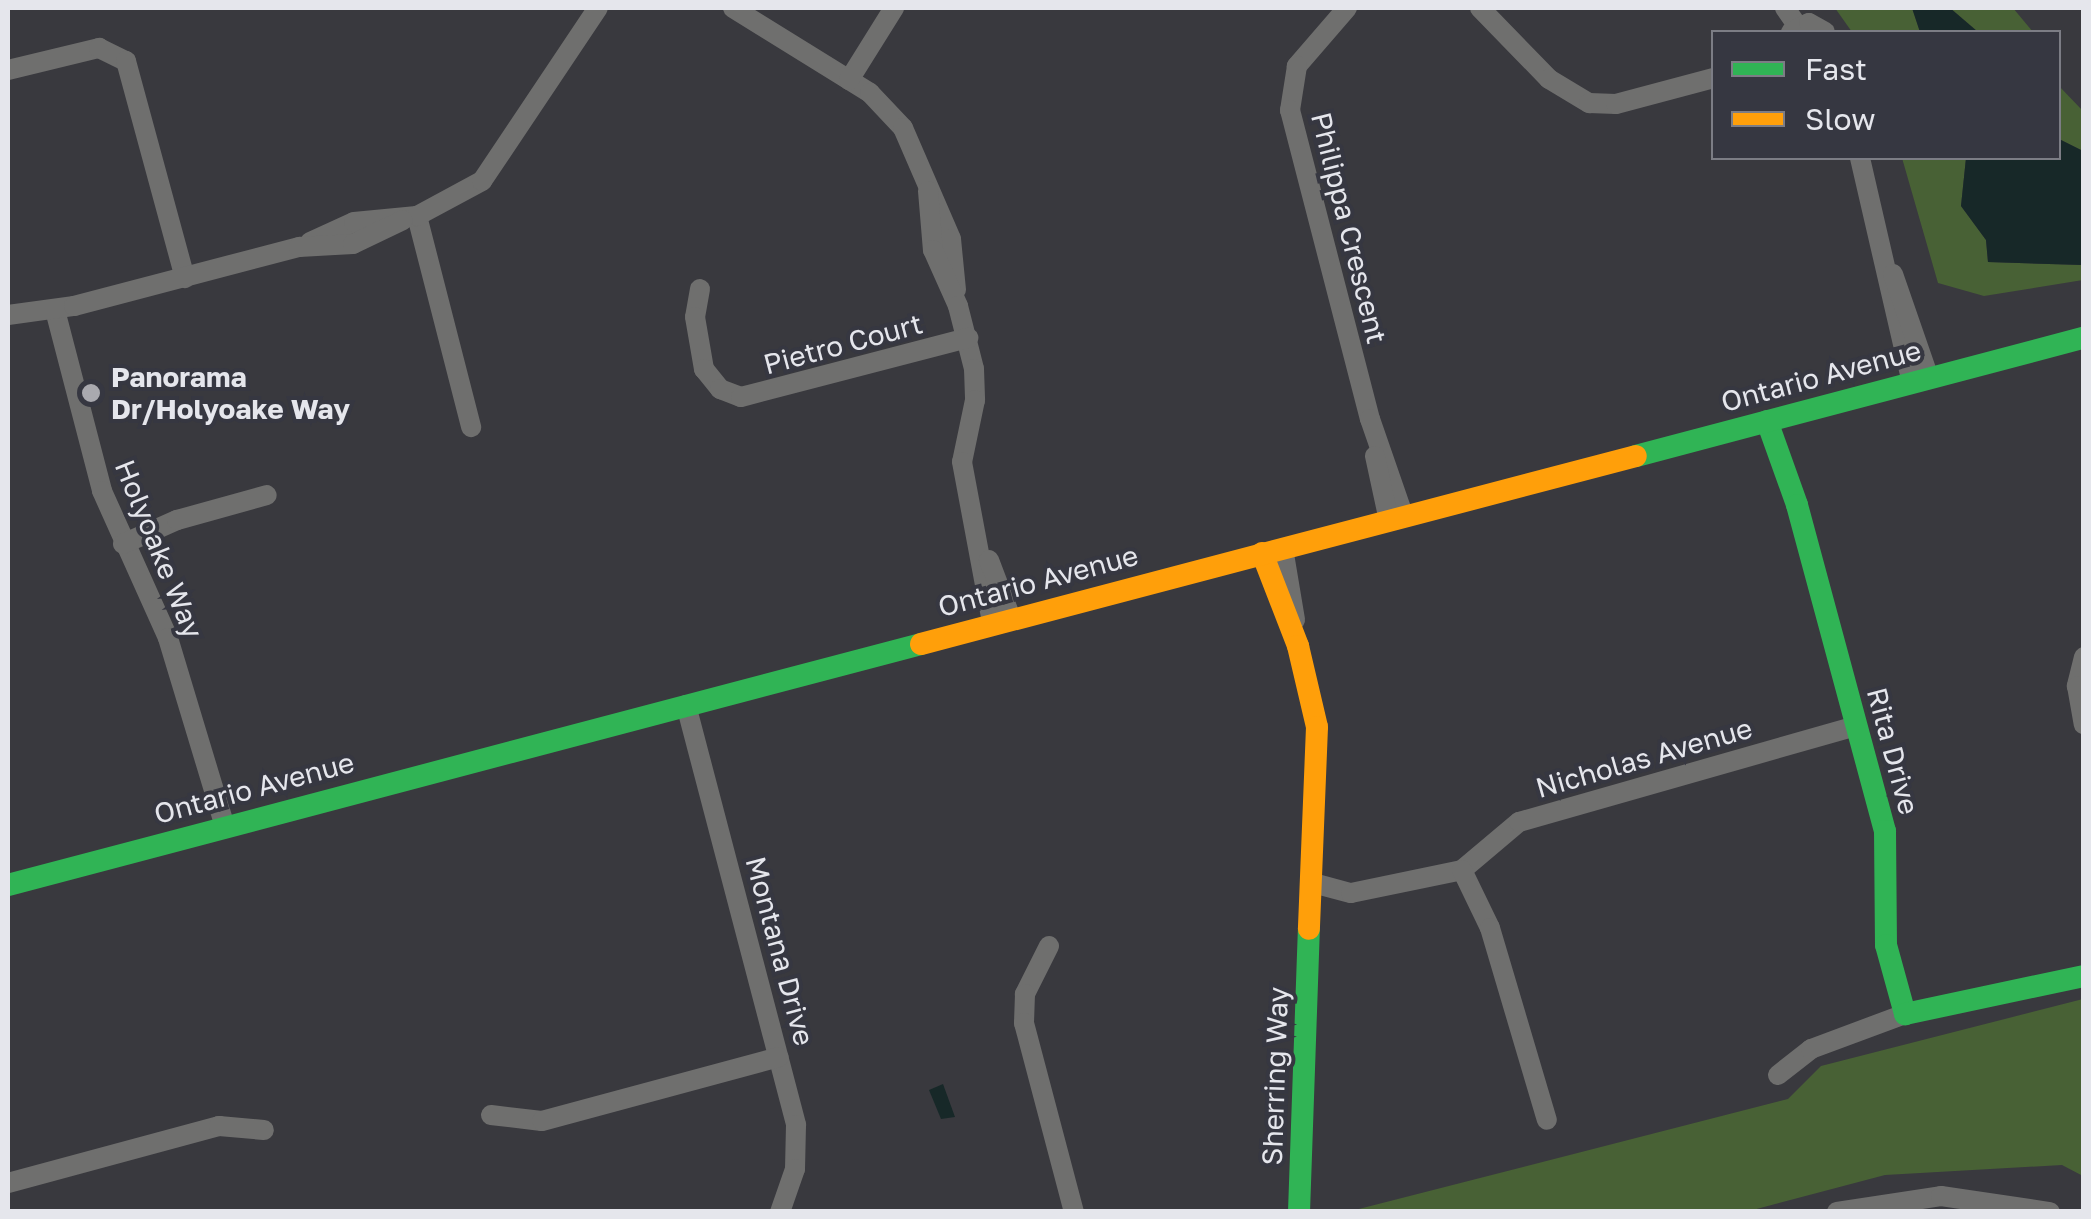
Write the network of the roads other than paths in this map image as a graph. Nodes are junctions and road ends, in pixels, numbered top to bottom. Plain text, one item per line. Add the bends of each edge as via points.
1 (598, 8) edge
2 (732, 8) edge
3 (894, 8) edge
4 (1347, 8) edge
5 (1480, 8) edge
6 (1791, 22) edge
7 (1822, 30) edge
8 (8, 70) edge
9 (1711, 79) edge
10 (850, 80) junction
11 (1861, 160) edge
12 (410, 218) junction
13 (185, 278) junction
14 (700, 289) dead end
15 (55, 310) junction
16 (8, 315) edge
17 (968, 338) junction
18 (2084, 338) edge
19 (1921, 380) junction
20 (1774, 419) junction
21 (471, 426) dead end
22 (267, 496) dead end
23 (1396, 519) junction
24 (124, 544) junction
25 (1272, 551) junction
26 (1002, 621) junction
27 (2084, 657) edge
28 (686, 705) junction
29 (2084, 724) edge
30 (1856, 726) junction
31 (219, 828) junction
32 (1462, 870) junction
33 (1323, 884) junction
34 (8, 885) edge
35 (1049, 946) dead end
36 (2084, 976) edge
37 (1905, 1014) junction
38 (779, 1056) junction
39 (1778, 1075) dead end
40 (491, 1115) dead end
41 (1547, 1120) dead end
42 (264, 1130) dead end
43 (8, 1182) edge
44 (780, 1212) edge
45 (1074, 1212) edge
46 (1299, 1212) edge
47 (1837, 1212) edge
48 (2050, 1212) edge

1 - 12 street via 482,181
2 - 10 street
3 - 10 street
4 - 23 street, Philippa Crescent via 1297,66 1290,110
5 - 9 street via 1548,79 1589,103 1616,104
6 - 7 street
8 - 13 street via 98,48 126,61
10 - 17 street via 903,128 954,249
11 - 19 street
12 - 13 street via 354,222 300,247
12 - 21 street
13 - 15 street
14 - 17 street, Pietro Court via 695,317 704,369 720,389 741,396
15 - 16 street
15 - 24 street, Holyoake Way via 102,491
17 - 26 street via 975,400 962,462
18 - 19 street, Ontario Avenue
19 - 20 street, Ontario Avenue
20 - 23 street, Ontario Avenue
20 - 30 street, Rita Drive
22 - 24 street via 177,520
23 - 25 street, Ontario Avenue
24 - 31 street, Holyoake Way via 168,638
25 - 26 street, Ontario Avenue
25 - 33 street, Sherring Way via 1316,727 1308,853
26 - 28 street, Ontario Avenue
27 - 29 street via 2077,686
28 - 31 street, Ontario Avenue
28 - 38 street, Montana Drive
30 - 32 street, Nicholas Avenue via 1519,822
30 - 37 street, Rita Drive via 1885,831 1886,945
31 - 34 street, Ontario Avenue
32 - 33 street via 1385,888
32 - 41 street via 1490,928
33 - 46 street, Sherring Way via 1306,918
35 - 45 street via 1025,994 1024,1022
36 - 37 street
37 - 39 street via 1811,1050
38 - 40 street via 542,1121
38 - 44 street, Montana Drive via 797,1148
42 - 43 street via 219,1126
47 - 48 street via 1941,1196

